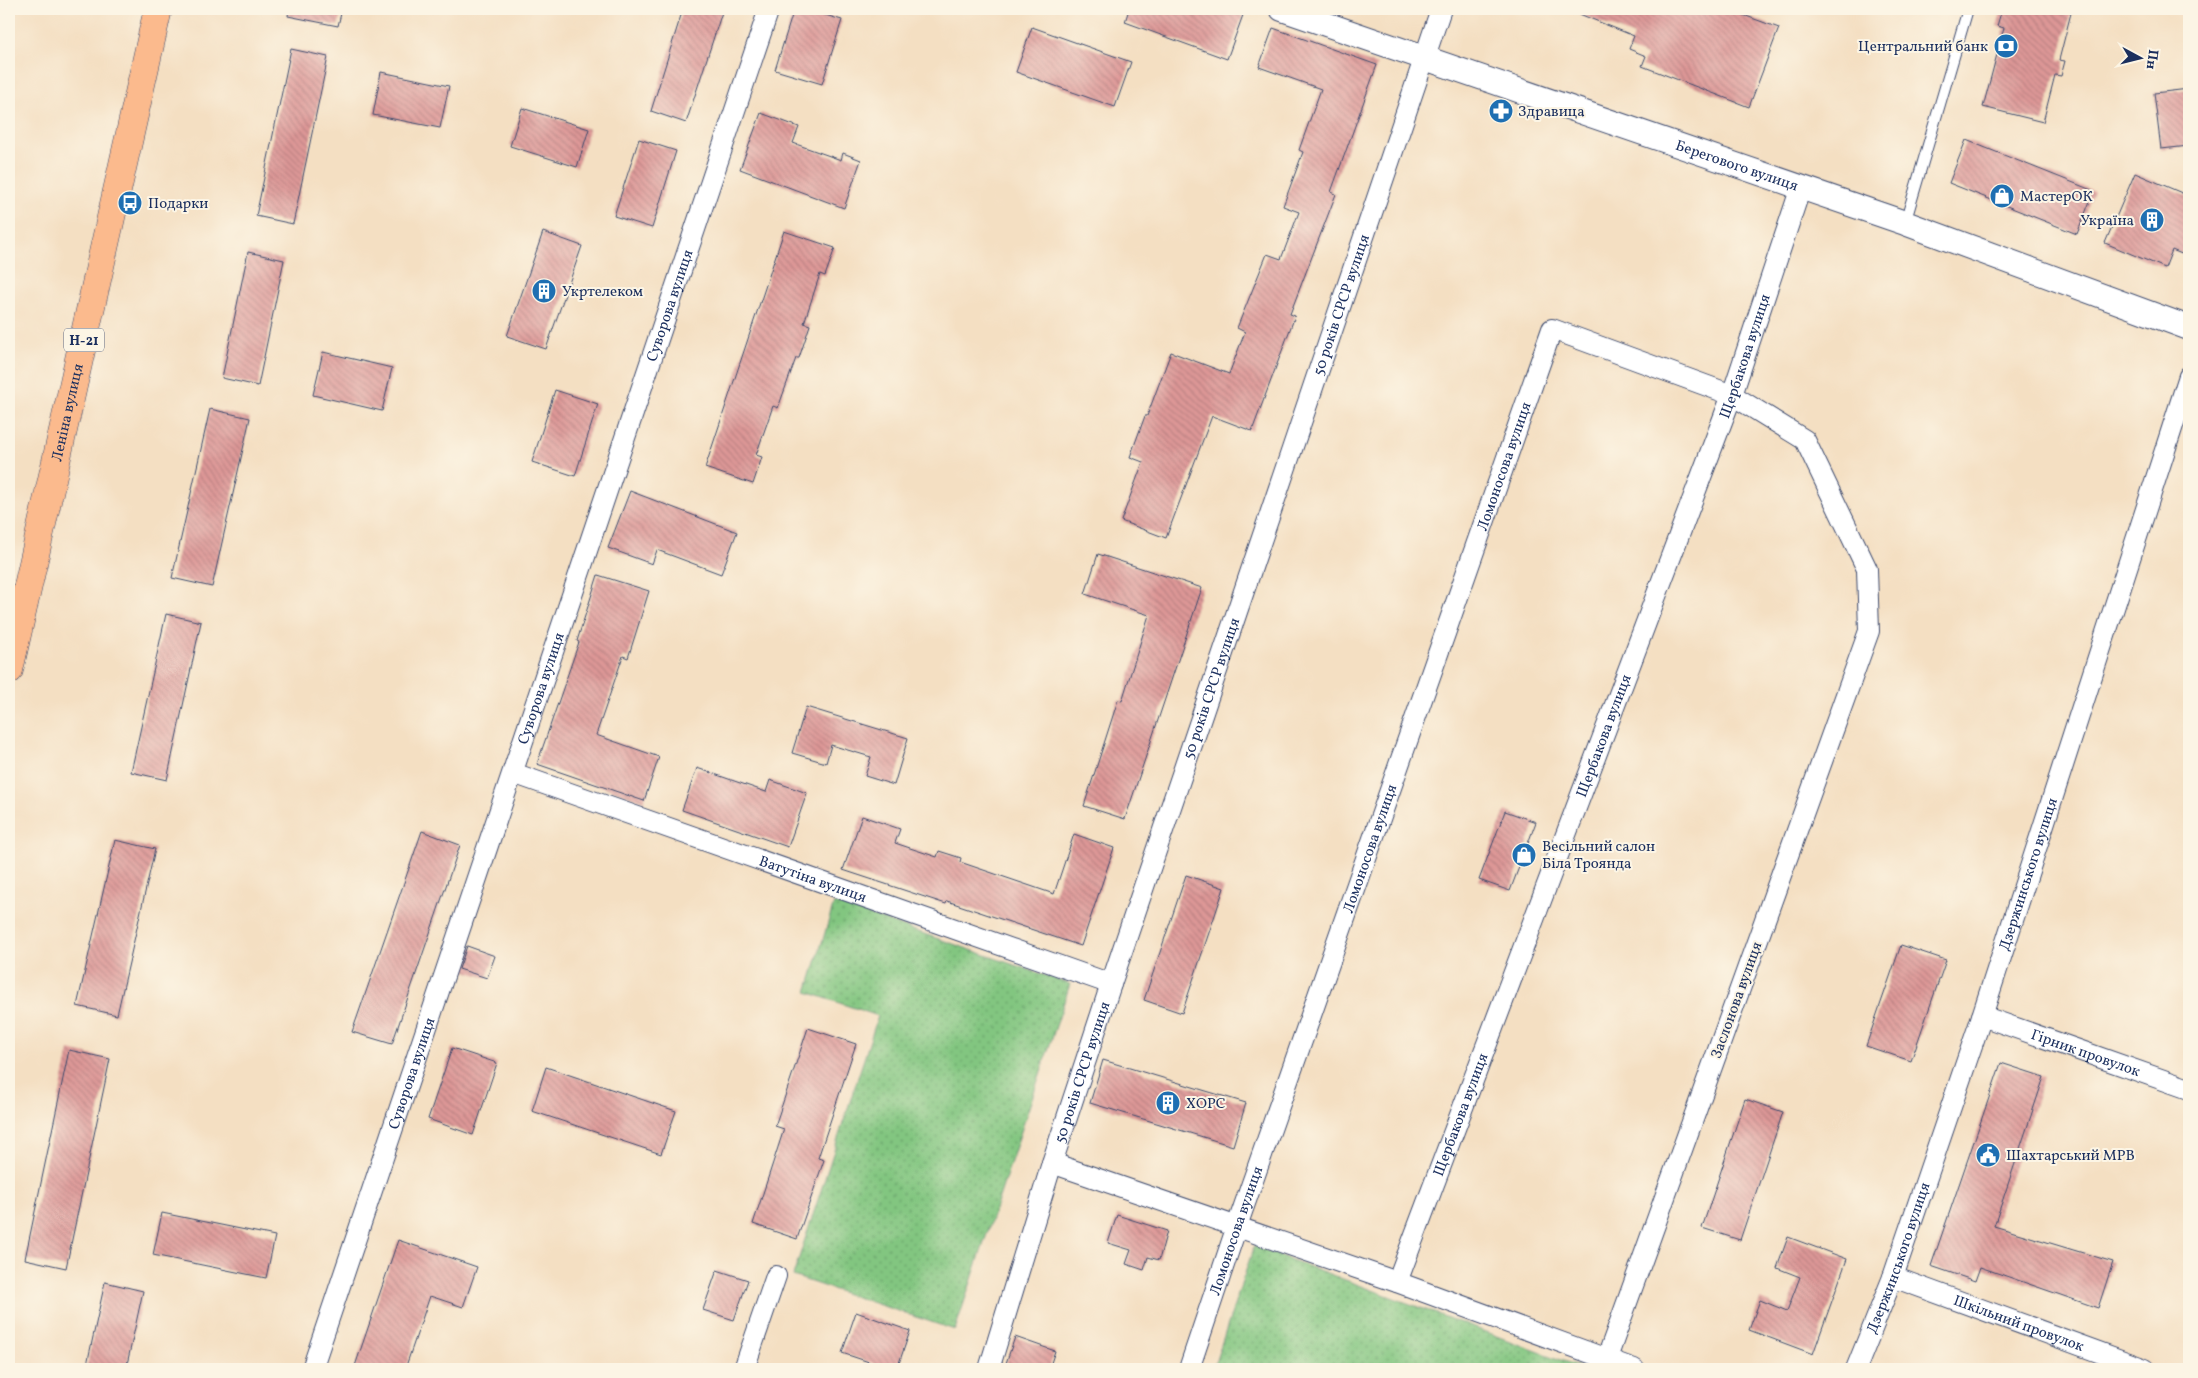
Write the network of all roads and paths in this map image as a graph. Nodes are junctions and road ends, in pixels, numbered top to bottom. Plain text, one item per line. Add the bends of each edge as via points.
1 (769, 9) edge
2 (1282, 9) edge
3 (1442, 9) edge
4 (1968, 9) edge
5 (153, 10) edge
6 (1425, 58) junction
7 (1801, 187) junction
8 (1905, 223) junction
9 (2189, 328) edge
10 (2189, 376) edge
11 (1732, 394) junction
12 (9, 670) edge
13 (513, 773) junction
14 (1111, 984) junction
15 (1982, 1016) junction
16 (2189, 1089) edge
17 (1052, 1163) junction
18 (1237, 1226) junction
19 (776, 1276) dead end
20 (1893, 1277) junction
21 (1397, 1282) junction
22 (1605, 1364) edge
23 (312, 1369) edge
24 (744, 1369) edge
25 (989, 1369) edge
26 (1189, 1369) edge
27 (1634, 1369) edge
28 (1856, 1369) edge
29 (2145, 1369) edge

1 - 13 street, Суворова вулиця
2 - 6 street, Берегового вулиця
3 - 6 street, 50 років СРСР вулиця
4 - 8 lane
5 - 12 main road, Леніна вулиця / Н-21
6 - 7 street, Берегового вулиця
6 - 14 street, 50 років СРСР вулиця
7 - 8 street, Берегового вулиця
7 - 11 street, Щербакова вулиця
8 - 9 street, Берегового вулиця
10 - 15 street, Дзержинського вулиця
11 - 18 street, Ломоносова вулиця via 1552,329
11 - 21 street, Щербакова вулиця
11 - 22 street, Заслонова вулиця via 1805,440 1867,568 1869,631
13 - 14 street, Ватутіна вулиця
13 - 23 street, Суворова вулиця
14 - 17 street, 50 років СРСР вулиця
15 - 16 street, Гірник провулок
15 - 20 street, Дзержинського вулиця
17 - 18 street
17 - 25 street, 50 років СРСР вулиця
18 - 21 street
18 - 26 street, Ломоносова вулиця
19 - 24 street
20 - 28 street, Дзержинського вулиця
20 - 29 street, Шкільний провулок
21 - 22 street
22 - 27 street

